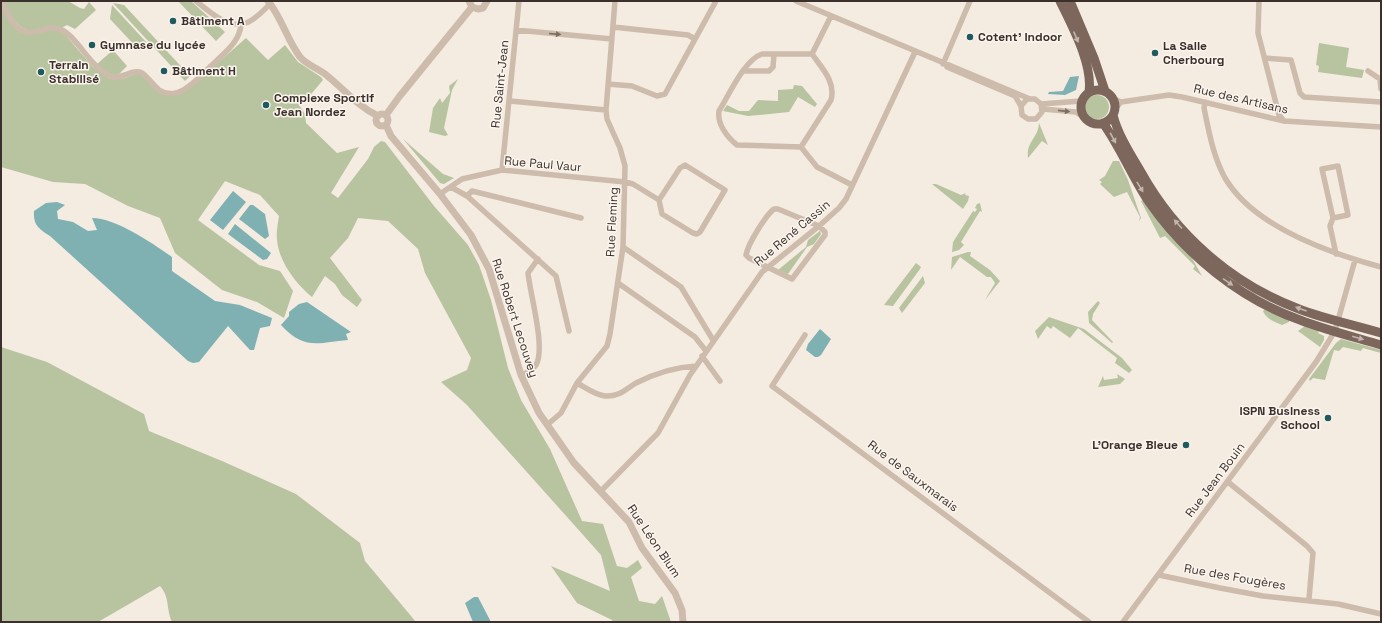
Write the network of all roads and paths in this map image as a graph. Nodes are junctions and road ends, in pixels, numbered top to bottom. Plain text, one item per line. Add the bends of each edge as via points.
1 (1, 1) edge
2 (196, 1) edge
3 (487, 1) edge
4 (519, 1) edge
5 (615, 1) edge
6 (716, 1) edge
7 (796, 1) edge
8 (970, 1) edge
9 (1060, 1) edge
10 (1070, 1) edge
11 (1259, 1) edge
12 (269, 2) edge
13 (471, 4) edge
14 (831, 16) junction
15 (242, 24) junction
16 (613, 27) junction
17 (516, 30) junction
18 (696, 39) junction
19 (612, 40) junction
20 (915, 52) junction
21 (774, 54) junction
22 (812, 54) junction
23 (1265, 58) junction
24 (944, 61) junction
25 (743, 71) junction
26 (1368, 71) dead end
27 (608, 84) junction
28 (1381, 88) edge
29 (1105, 91) junction
30 (1090, 92) junction
31 (1112, 98) junction
32 (1030, 99) junction
33 (510, 101) junction
34 (1081, 101) junction
35 (1121, 102) junction
36 (1205, 102) junction
37 (1381, 102) edge
38 (1021, 106) junction
39 (1042, 106) junction
40 (606, 110) junction
41 (1114, 112) junction
42 (386, 115) junction
43 (378, 116) junction
44 (1083, 117) junction
45 (1284, 121) junction
46 (1104, 123) junction
47 (386, 125) junction
48 (1381, 127) edge
49 (801, 147) junction
50 (502, 170) junction
51 (625, 182) junction
52 (852, 186) junction
53 (451, 187) junction
54 (440, 194) junction
55 (467, 196) junction
56 (659, 200) junction
57 (581, 218) dead end
58 (1333, 218) junction
59 (819, 226) junction
60 (623, 247) junction
61 (1336, 254) junction
62 (538, 259) junction
63 (1355, 260) junction
64 (1381, 266) edge
65 (768, 268) junction
66 (618, 283) junction
67 (1338, 321) junction
68 (569, 331) dead end
69 (707, 331) junction
70 (1335, 331) junction
71 (1381, 333) edge
72 (806, 335) dead end
73 (713, 340) junction
74 (699, 341) junction
75 (1381, 345) edge
76 (706, 351) junction
77 (702, 356) junction
78 (696, 366) junction
79 (521, 375) junction
80 (720, 381) dead end
81 (577, 384) junction
82 (547, 425) junction
83 (1228, 482) junction
84 (601, 491) junction
85 (1159, 575) junction
86 (1309, 599) junction
87 (1381, 614) edge
88 (683, 622) edge
89 (1089, 622) edge
90 (1123, 622) edge

1 - 15 street via 11,21 24,32 59,28 111,77 120,78 136,72 141,73 160,90 168,92 179,93 207,70 238,38
2 - 15 street via 217,17
3 - 13 street via 486,6 481,9
4 - 17 street, Rue Saint-Jean
5 - 16 street, Rue Fleming
6 - 18 street
7 - 14 street
8 - 24 street
9 -> 30 main road via 1091,80
10 - 29 main road
11 - 23 street via 1258,33
12 - 15 street via 255,18
12 - 43 street via 304,61 326,75 357,103
13 - 42 street
14 - 20 street
14 - 22 street
16 - 18 street via 688,35
16 - 19 street, Rue Fleming
17 -> 19 street
17 - 33 street, Rue Saint-Jean
18 - 27 street via 663,95 657,96 632,86
19 - 27 street, Rue Fleming
20 - 24 street
20 - 52 street, Rue René Cassin
21 - 22 street
21 - 25 street via 757,55
21 - 25 street via 773,67 769,71
22 - 49 street via 830,80 833,94 832,100
23 - 37 street via 1290,60 1300,93 1304,97
23 - 45 street via 1279,115
24 - 32 street
24 - 38 street via 951,69 1015,96
25 - 49 street via 719,111 718,117 722,127 731,140 746,146
26 - 28 street via 1380,79
27 - 40 street, Rue Fleming
29 - 30 main road
29 - 31 main road
30 - 34 main road
31 - 35 street
31 - 41 main road
32 - 38 street
32 - 39 street via 1037,100
33 - 40 street
33 - 50 street, Rue Saint-Jean
34 - 39 street
34 - 44 main road
35 - 36 street, Rue des Artisans via 1169,95
35 - 41 street
36 - 45 street, Rue des Artisans
36 - 61 street via 1204,108 1217,160 1235,192 1281,228 1314,246
38 - 39 street via 1022,115 1031,120 1039,118
39 -> 44 street via 1076,112
40 - 51 street, Rue Fleming via 624,159
41 - 46 main road
67 -> 41 main road via 1300,310 1274,298 1250,285 1205,252 1175,222 1146,181 1129,150
42 - 43 street
42 - 47 street
43 - 47 street via 377,124
44 - 46 main road via 1092,124
45 - 48 street, Rue des Artisans
46 -> 70 main road via 1149,202 1201,260 1224,279 1269,307 1298,320
47 - 54 street, Rue Robert Lecouvey via 391,136
49 - 52 street via 817,167
50 - 51 street, Rue Paul Vaur
50 - 53 street, Rue Paul Vaur via 462,179
51 - 56 street, Rue Paul Vaur
51 - 60 street, Rue Fleming
52 - 59 street, Rue René Cassin via 839,208
53 - 54 street, Rue Paul Vaur
53 - 55 street
54 - 79 street, Rue Robert Lecouvey via 471,235 485,260 495,285
55 - 57 street via 472,191
55 - 62 street
56 - 56 street via 680,168 685,165 725,190 697,234 662,214
58 - 58 street via 1348,215 1338,166 1322,169
58 - 61 street via 1330,226
59 - 65 street, Rue René Cassin
59 - 65 street via 824,230 824,235 792,279
59 - 65 street via 774,209 757,233 746,255
60 - 66 street, Rue Fleming
60 - 69 street via 681,287
61 - 63 street
62 - 68 street via 556,276
62 - 79 street via 528,273 538,335 538,359 531,370
63 - 64 street
63 - 67 street, Rue Jean Bouin
65 - 73 street, Rue René Cassin via 752,285
66 - 74 street
66 - 81 street, Rue Fleming via 607,346
67 - 70 street, Rue Jean Bouin
67 - 71 main road
69 - 73 street
69 - 74 street
70 -> 75 main road
70 - 83 street, Rue Jean Bouin via 1316,362
72 - 89 street, Rue de Sauxmarais via 772,386
73 - 76 street, Rue René Cassin
74 - 76 street
76 - 77 street, Rue René Cassin
77 - 78 street, Rue René Cassin
77 - 80 street
78 - 81 street via 681,366 615,395 593,393
78 - 84 street, Rue René Cassin via 658,433
79 - 82 street, Rue Robert Lecouvey
81 - 82 street, Rue Fleming via 561,413
82 - 84 street, Rue Léon Blum via 574,463
83 - 85 street, Rue Jean Bouin
83 - 86 street via 1313,553
84 - 88 street, Rue Léon Blum via 626,517 642,548 672,587 680,604
85 - 86 street, Rue des Fougères via 1263,596
85 - 90 street, Rue Jean Bouin
86 - 87 street, Rue des Fougères

